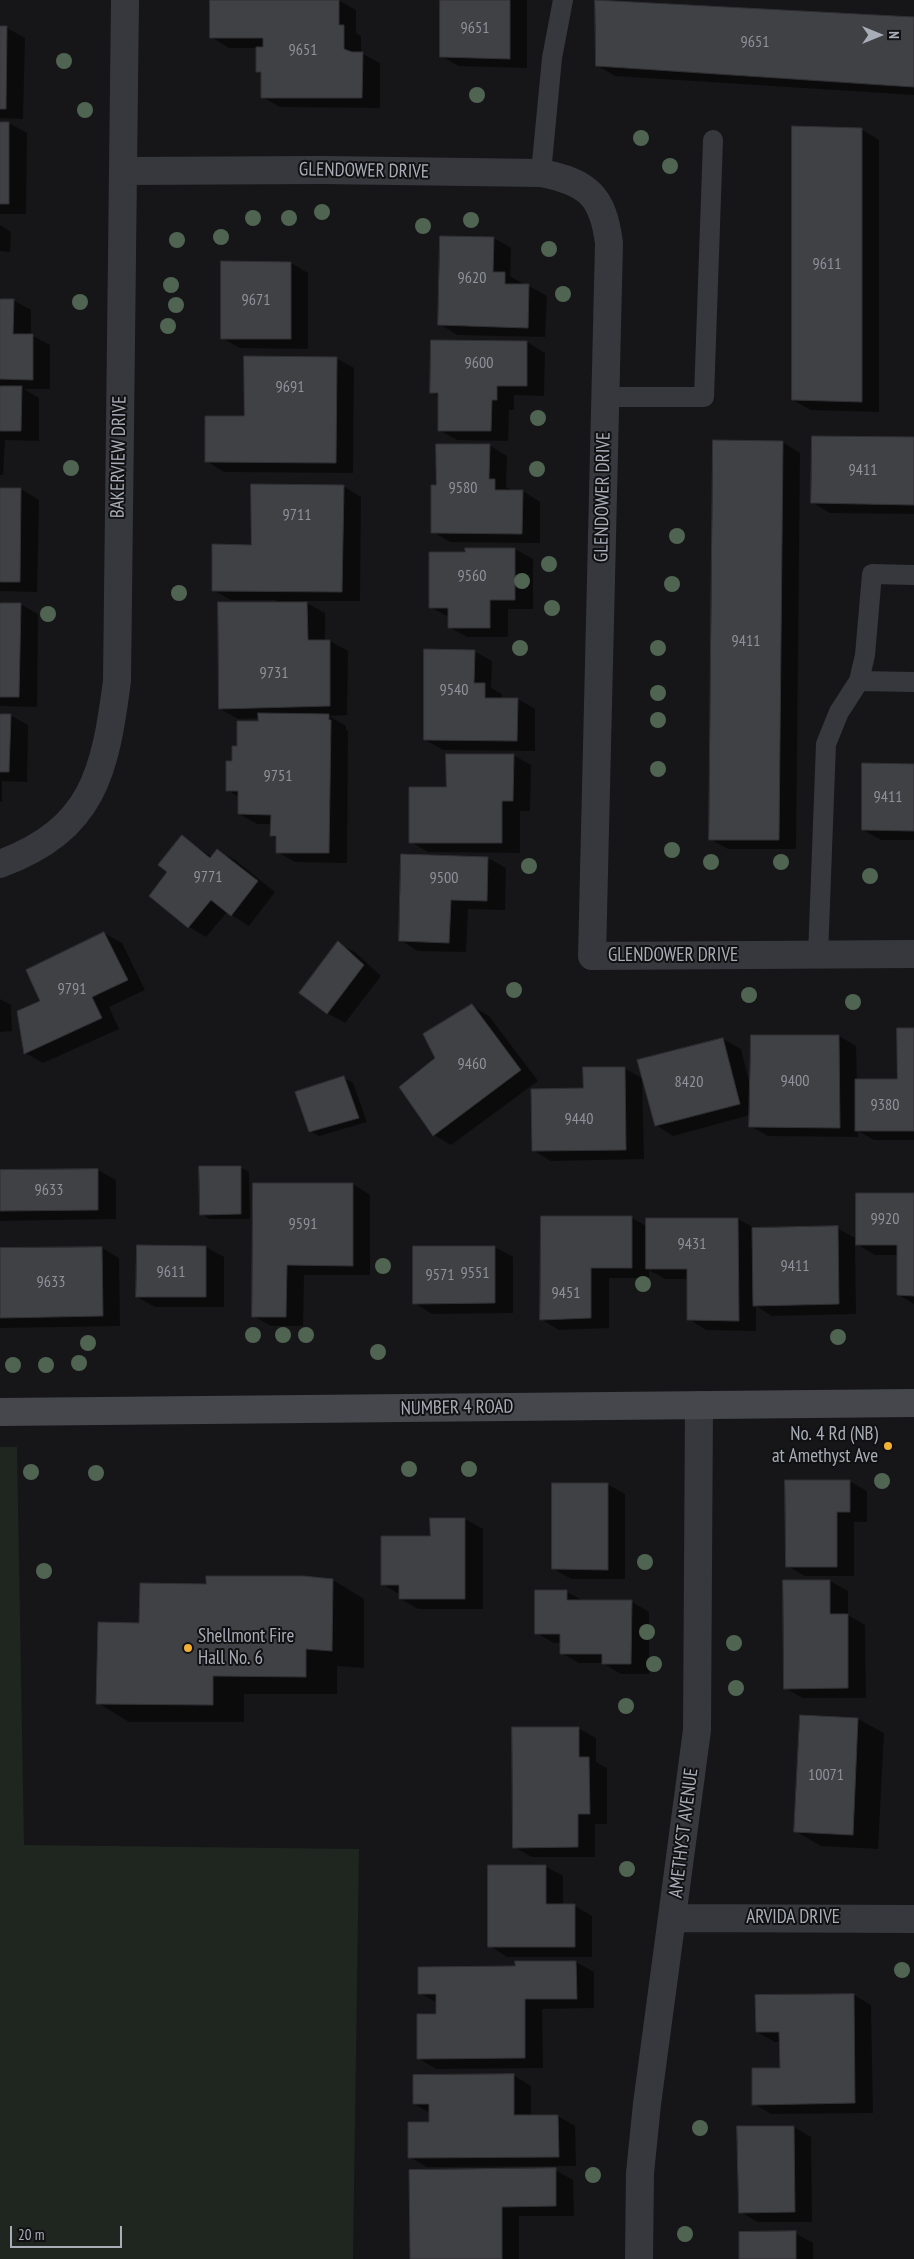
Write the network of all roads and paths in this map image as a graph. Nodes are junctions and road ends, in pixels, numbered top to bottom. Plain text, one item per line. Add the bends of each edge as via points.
1 (126, 0) edge
2 (564, 0) edge
3 (713, 140) dead end
4 (123, 171) junction
5 (541, 173) junction
6 (606, 397) junction
7 (914, 575) edge
8 (859, 681) junction
9 (914, 682) edge
10 (0, 864) edge
11 (914, 954) edge
12 (818, 956) junction
13 (914, 1403) edge
14 (698, 1405) junction
15 (0, 1412) edge
16 (673, 1918) junction
17 (914, 1919) edge
18 (639, 2259) edge

1 - 4 street, BAKERVIEW DRIVE
2 - 5 lane via 552,58
3 - 6 lane via 704,397
4 - 5 street, GLENDOWER DRIVE
4 - 10 street, BAKERVIEW DRIVE via 116,681 110,729 96,780 71,821 30,851
5 - 6 street, GLENDOWER DRIVE via 566,178 586,190 598,202 606,220 609,243
6 - 12 street, GLENDOWER DRIVE via 592,956
7 - 8 lane via 872,574 865,655
8 - 9 lane
8 - 12 lane via 839,712 826,744
11 - 12 street, GLENDOWER DRIVE
13 - 14 main road, NUMBER 4 ROAD
14 - 15 main road, NUMBER 4 ROAD
14 - 16 street, AMETHYST AVENUE via 697,1730
16 - 17 street, ARVIDA DRIVE
16 - 18 street, AMETHYST AVENUE via 640,2173

